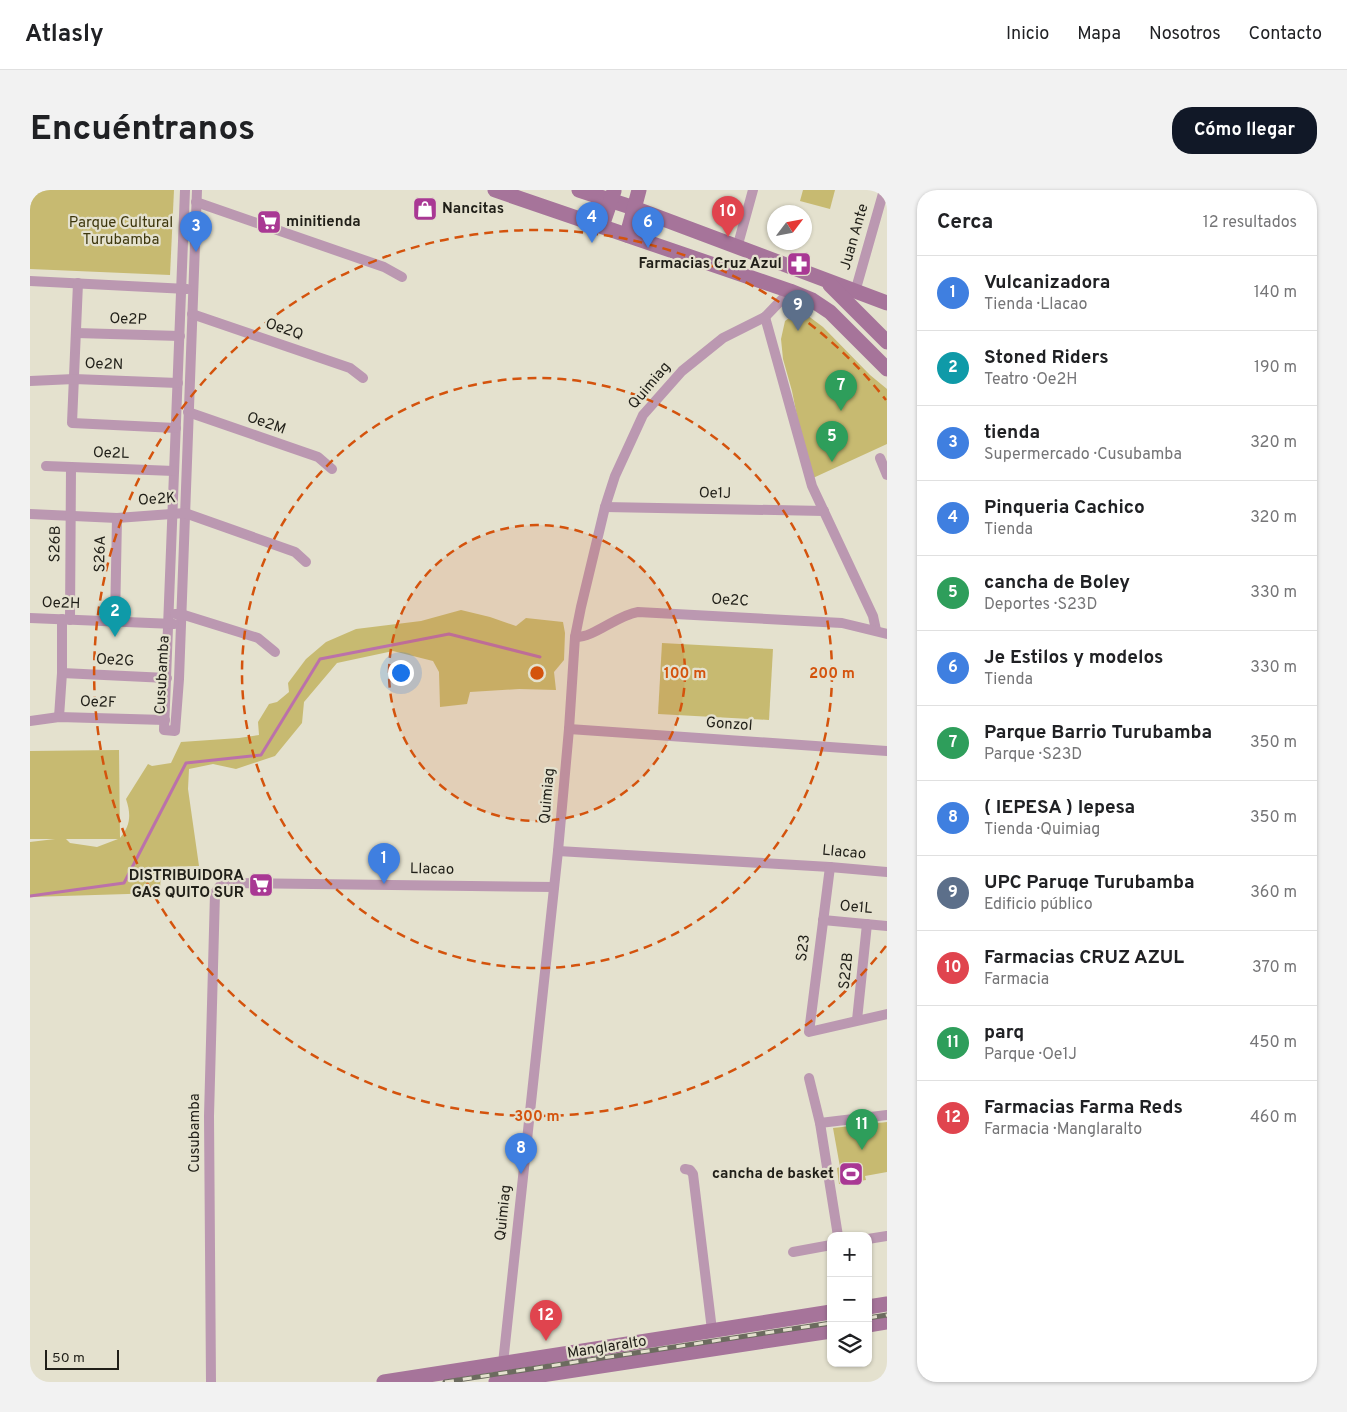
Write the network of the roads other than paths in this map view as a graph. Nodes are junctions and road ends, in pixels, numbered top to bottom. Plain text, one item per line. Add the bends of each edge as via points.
1 (185, 190) edge
2 (197, 190) edge
3 (495, 190) edge
4 (579, 190) edge
5 (638, 190) edge
6 (753, 190) edge
7 (884, 190) edge
8 (612, 195) edge
9 (196, 202) junction
10 (634, 208) junction
11 (602, 226) junction
12 (627, 235) junction
13 (738, 248) junction
14 (402, 277) dead end
15 (824, 279) junction
16 (30, 281) edge
17 (78, 283) junction
18 (181, 288) junction
19 (193, 289) junction
20 (790, 291) junction
21 (855, 292) junction
22 (887, 303) edge
23 (192, 314) junction
24 (765, 317) junction
25 (76, 333) junction
26 (180, 336) junction
27 (887, 342) edge
28 (887, 370) edge
29 (363, 378) dead end
30 (74, 379) junction
31 (30, 381) edge
32 (178, 383) junction
33 (188, 412) junction
34 (176, 428) junction
35 (880, 458) dead end
36 (46, 466) dead end
37 (72, 468) junction
38 (332, 468) dead end
39 (174, 471) junction
40 (887, 476) edge
41 (605, 507) junction
42 (824, 511) junction
43 (185, 513) junction
44 (30, 515) edge
45 (173, 515) junction
46 (72, 516) junction
47 (117, 518) junction
48 (306, 562) dead end
49 (30, 618) edge
50 (169, 619) junction
51 (181, 619) junction
52 (66, 620) junction
53 (115, 622) junction
54 (876, 630) junction
55 (887, 634) edge
56 (575, 637) junction
57 (276, 652) dead end
58 (62, 673) junction
59 (167, 678) junction
60 (59, 716) junction
61 (165, 720) junction
62 (30, 721) edge
63 (569, 729) junction
64 (887, 751) edge
65 (558, 851) junction
66 (830, 867) junction
67 (887, 872) edge
68 (220, 886) joint
69 (554, 887) junction
70 (823, 920) junction
71 (867, 924) junction
72 (887, 926) edge
73 (887, 1014) edge
74 (857, 1020) junction
75 (809, 1078) dead end
76 (887, 1115) edge
77 (820, 1123) junction
78 (685, 1169) dead end
79 (837, 1232) edge
80 (887, 1236) edge
81 (872, 1238) edge
82 (827, 1245) edge
83 (793, 1252) dead end
84 (887, 1304) edge
85 (872, 1306) edge
86 (827, 1313) edge
87 (887, 1322) edge
88 (872, 1324) edge
89 (712, 1330) junction
90 (827, 1332) edge
91 (503, 1364) junction
92 (211, 1382) edge
93 (384, 1382) edge
94 (499, 1382) edge

1 - 18 street, Cusubamba
2 - 9 street, Cusubamba
3 - 11 main road
4 - 8 main road
5 - 10 main road
6 - 13 street
7 - 21 street, Juan Ante
8 - 10 main road
8 - 11 main road
9 - 14 street via 384,267
9 - 19 street, Cusubamba
10 - 12 main road
10 - 13 main road
11 - 12 main road
12 - 20 main road
13 - 15 main road
15 - 21 main road
15 - 27 main road
16 - 17 street
17 - 18 street
17 - 25 street
18 - 19 street
18 - 26 street, Cusubamba
19 - 23 street, Cusubamba
20 - 24 street, Quimiag
20 - 28 main road via 830,312
21 - 22 main road
23 - 29 street, Oe2Q via 350,368
23 - 33 street, Cusubamba
24 - 41 street, Quimiag via 723,338 682,371 643,415 615,476
24 - 42 street via 803,457
25 - 26 street, Oe2P
25 - 30 street
26 - 32 street, Cusubamba
30 - 31 street, Oe2N
30 - 32 street, Oe2N
30 - 34 street via 72,423
32 - 34 street, Cusubamba
33 - 38 street, Oe2M via 318,458
33 - 43 street, Cusubamba
34 - 39 street, Cusubamba
35 - 40 street
36 - 37 street, Oe2L
37 - 39 street, Oe2L
37 - 46 street, S26B
39 - 45 street, Cusubamba
41 - 42 street, Oe1J
41 - 56 street, Quimiag
42 - 54 street via 873,616
43 - 45 street, Oe2K
43 - 48 street, Oe2K via 295,552
43 - 51 street, Cusubamba
44 - 46 street, Oe2K
45 - 47 street, Oe2K
45 - 50 street, Cusubamba
46 - 47 street, Oe2K
46 - 52 street, S26B
47 - 53 street, S26A
49 - 52 street, Oe2H
50 - 51 street, Oe2H
50 - 53 street, Oe2H
50 - 59 street, Cusubamba
51 - 57 street, Oe2H via 258,638
51 - 61 street, Cusubamba via 175,731 164,730
52 - 53 street, Oe2H
52 - 58 street, S26B
54 - 55 street, Oe2C
54 - 56 street, Oe2C via 834,622 638,612 585,636
56 - 63 street, Quimiag
58 - 59 street, Oe2G
58 - 60 street, S26B
59 - 61 street, Cusubamba
60 - 61 street, Oe2F
60 - 62 street, Oe2F
63 - 64 street, Gonzol
63 - 65 street, Quimiag
65 - 66 street, Llacao
65 - 69 street, Quimiag
66 - 67 street, Llacao
66 - 70 street, S23
68 - 69 street, Llacao via 227,883
68 - 92 street, Cusubamba via 215,893 209,1116
69 - 91 street, Quimiag
70 - 71 street, Oe1L
70 - 74 street, S23 via 809,1032
71 - 72 street, Oe1L
71 - 74 street, S22B
73 - 74 street
75 - 77 street
76 - 77 street
77 - 79 street
78 - 89 street via 693,1174
80 - 81 street
82 - 83 street
84 - 85 main road
86 - 89 main road, Manglaralto
87 - 88 main road
89 - 91 main road, Manglaralto
90 - 94 main road, Manglaralto
91 - 93 main road, Manglaralto
91 - 94 street, Quimiag

